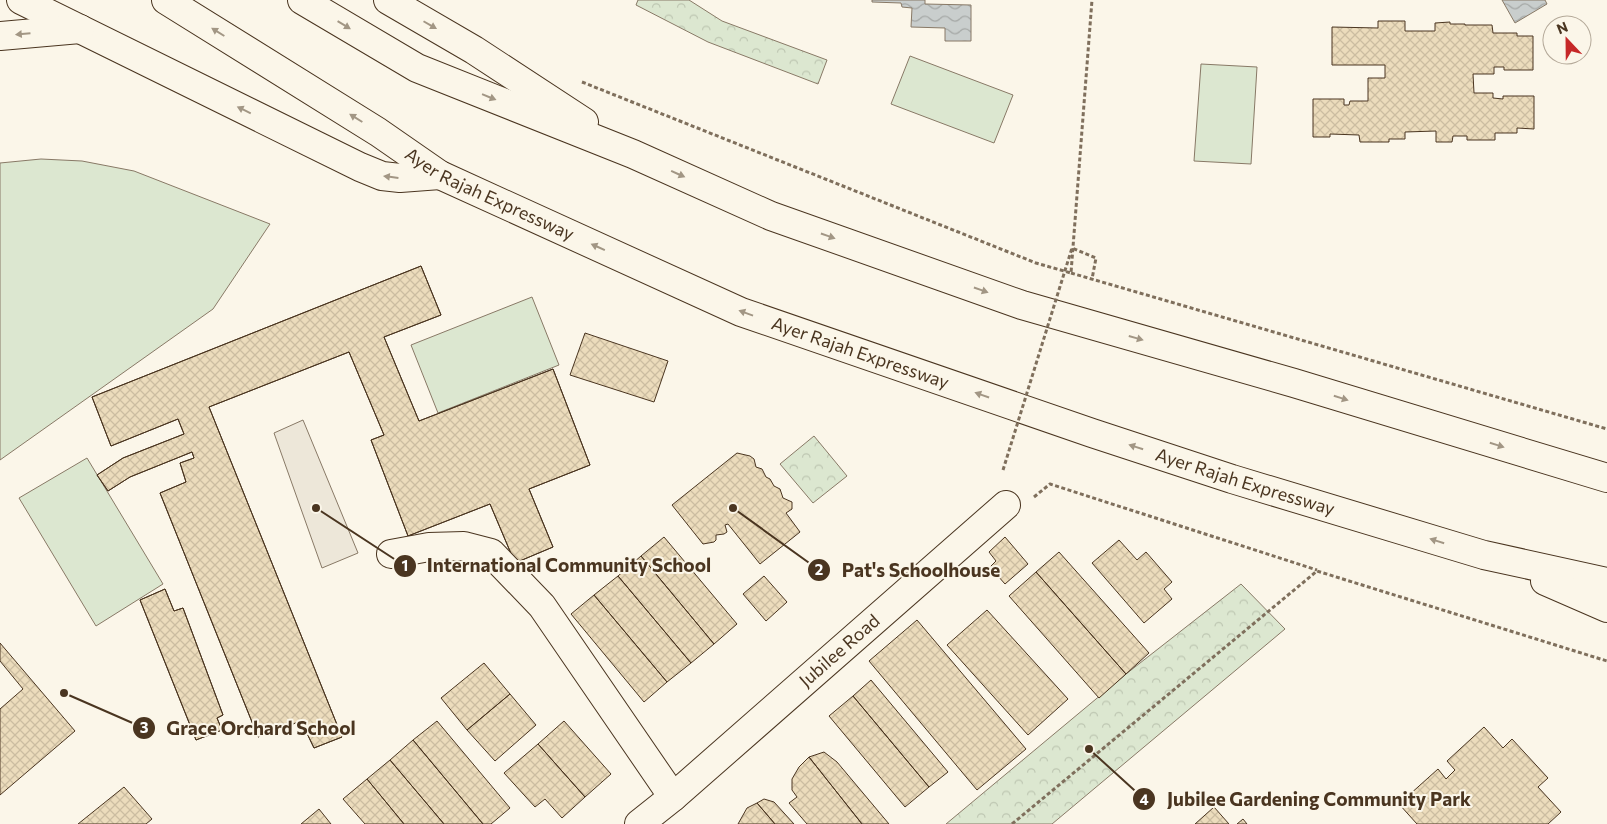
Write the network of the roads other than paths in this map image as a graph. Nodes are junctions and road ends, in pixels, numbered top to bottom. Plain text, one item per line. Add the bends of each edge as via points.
1 (21, 0) edge
2 (166, 0) edge
3 (302, 0) edge
4 (388, 0) edge
5 (81, 29) junction
6 (0, 36) edge
7 (633, 154) junction
8 (440, 175) junction
9 (1607, 478) edge
10 (1017, 504) road end
11 (391, 554) dead end
12 (1484, 554) junction
13 (1607, 582) edge
14 (1607, 608) edge
15 (673, 797) junction
16 (639, 824) edge

1 - 5 main road
8 -> 2 main road, Ayer Rajah Expressway via 378,132
3 -> 7 main road via 417,68
4 -> 7 main road via 474,50
5 -> 6 main road
8 -> 5 main road via 382,176
7 -> 9 main road via 771,216 1022,305
12 -> 8 main road, Ayer Rajah Expressway via 1232,479 741,312
10 - 15 main road, Jubilee Road
11 - 15 main road via 429,547 464,546 491,553 542,606
12 - 13 main road, Ayer Rajah Expressway
12 - 14 main road
15 - 16 main road, Jubilee Road

